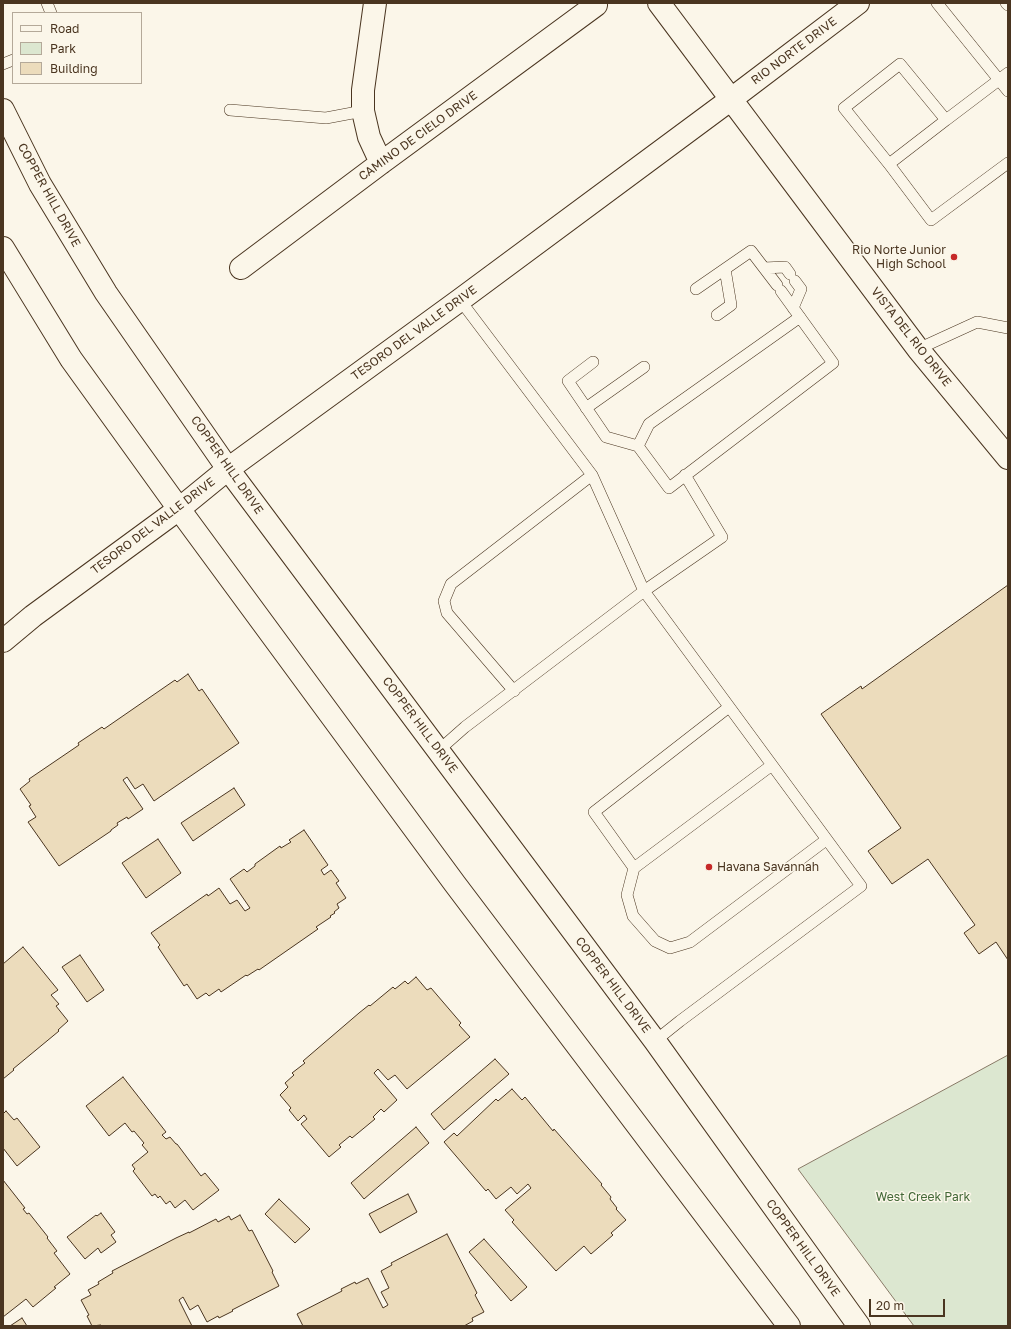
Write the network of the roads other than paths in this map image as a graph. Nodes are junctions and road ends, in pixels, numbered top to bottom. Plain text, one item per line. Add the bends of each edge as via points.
1 (46, 3) edge
2 (375, 3) edge
3 (659, 3) edge
4 (858, 3) edge
5 (937, 3) edge
6 (596, 5) dead end
7 (50, 12) edge
8 (1004, 76) edge
9 (1008, 91) edge
10 (730, 100) junction
11 (3, 110) edge
12 (230, 110) dead end
13 (363, 111) junction
14 (946, 120) junction
15 (381, 163) junction
16 (1008, 163) edge
17 (889, 164) junction
18 (3, 248) edge
19 (241, 268) dead end
20 (764, 268) junction
21 (724, 269) junction
22 (696, 289) dead end
23 (460, 300) junction
24 (793, 308) junction
25 (717, 315) dead end
26 (800, 317) junction
27 (1008, 328) edge
28 (918, 349) junction
29 (593, 362) dead end
30 (644, 367) dead end
31 (586, 408) junction
32 (638, 446) junction
33 (1008, 458) edge
34 (228, 468) junction
35 (685, 475) junction
36 (592, 476) junction
37 (179, 509) junction
38 (644, 591) junction
39 (3, 641) edge
40 (514, 691) junction
41 (729, 707) junction
42 (439, 750) junction
43 (772, 765) junction
44 (826, 840) junction
45 (634, 868) junction
46 (655, 1042) junction
47 (789, 1326) edge
48 (859, 1326) edge

1 - 7 lane
2 - 13 main road via 363,90
3 - 10 main road
4 - 10 main road, RIO NORTE DRIVE
5 - 8 lane
6 - 15 main road, CAMINO DE CIELO DRIVE
8 - 9 lane
8 - 14 lane
10 - 23 main road, TESORO DEL VALLE DRIVE
10 - 28 main road, VISTA DEL RIO DRIVE
11 - 34 main road, COPPER HILL DRIVE via 40,184 106,293
12 - 13 lane via 326,118
13 - 15 main road via 369,137
14 - 17 lane
14 - 17 lane via 900,64 844,108
15 - 19 main road, CAMINO DE CIELO DRIVE
16 - 17 lane via 931,220
18 - 37 main road via 71,359
20 - 21 lane via 751,251
20 - 24 lane
20 - 24 lane via 784,267 801,289
21 - 22 lane
21 - 25 lane via 731,306
23 - 34 main road, TESORO DEL VALLE DRIVE
23 - 36 lane
24 - 26 lane
26 - 32 lane via 649,424
26 - 35 lane via 833,363
27 - 28 lane via 977,322
28 - 33 main road, VISTA DEL RIO DRIVE
29 - 31 lane via 568,381
30 - 31 lane
31 - 32 lane via 606,437
32 - 35 lane via 669,488
34 - 37 main road, TESORO DEL VALLE DRIVE
34 - 42 main road, COPPER HILL DRIVE
35 - 38 lane via 722,537
36 - 38 lane
36 - 40 lane via 451,584 444,601 447,613
37 - 39 main road, TESORO DEL VALLE DRIVE
37 - 47 main road via 450,878
38 - 40 lane
38 - 41 lane
40 - 42 lane via 465,726
41 - 43 lane
41 - 45 lane via 594,812
42 - 46 main road, COPPER HILL DRIVE
43 - 44 lane
43 - 45 lane
44 - 45 lane via 690,942 670,948 655,941 633,916 626,895
44 - 46 lane via 861,886
46 - 48 main road, COPPER HILL DRIVE

